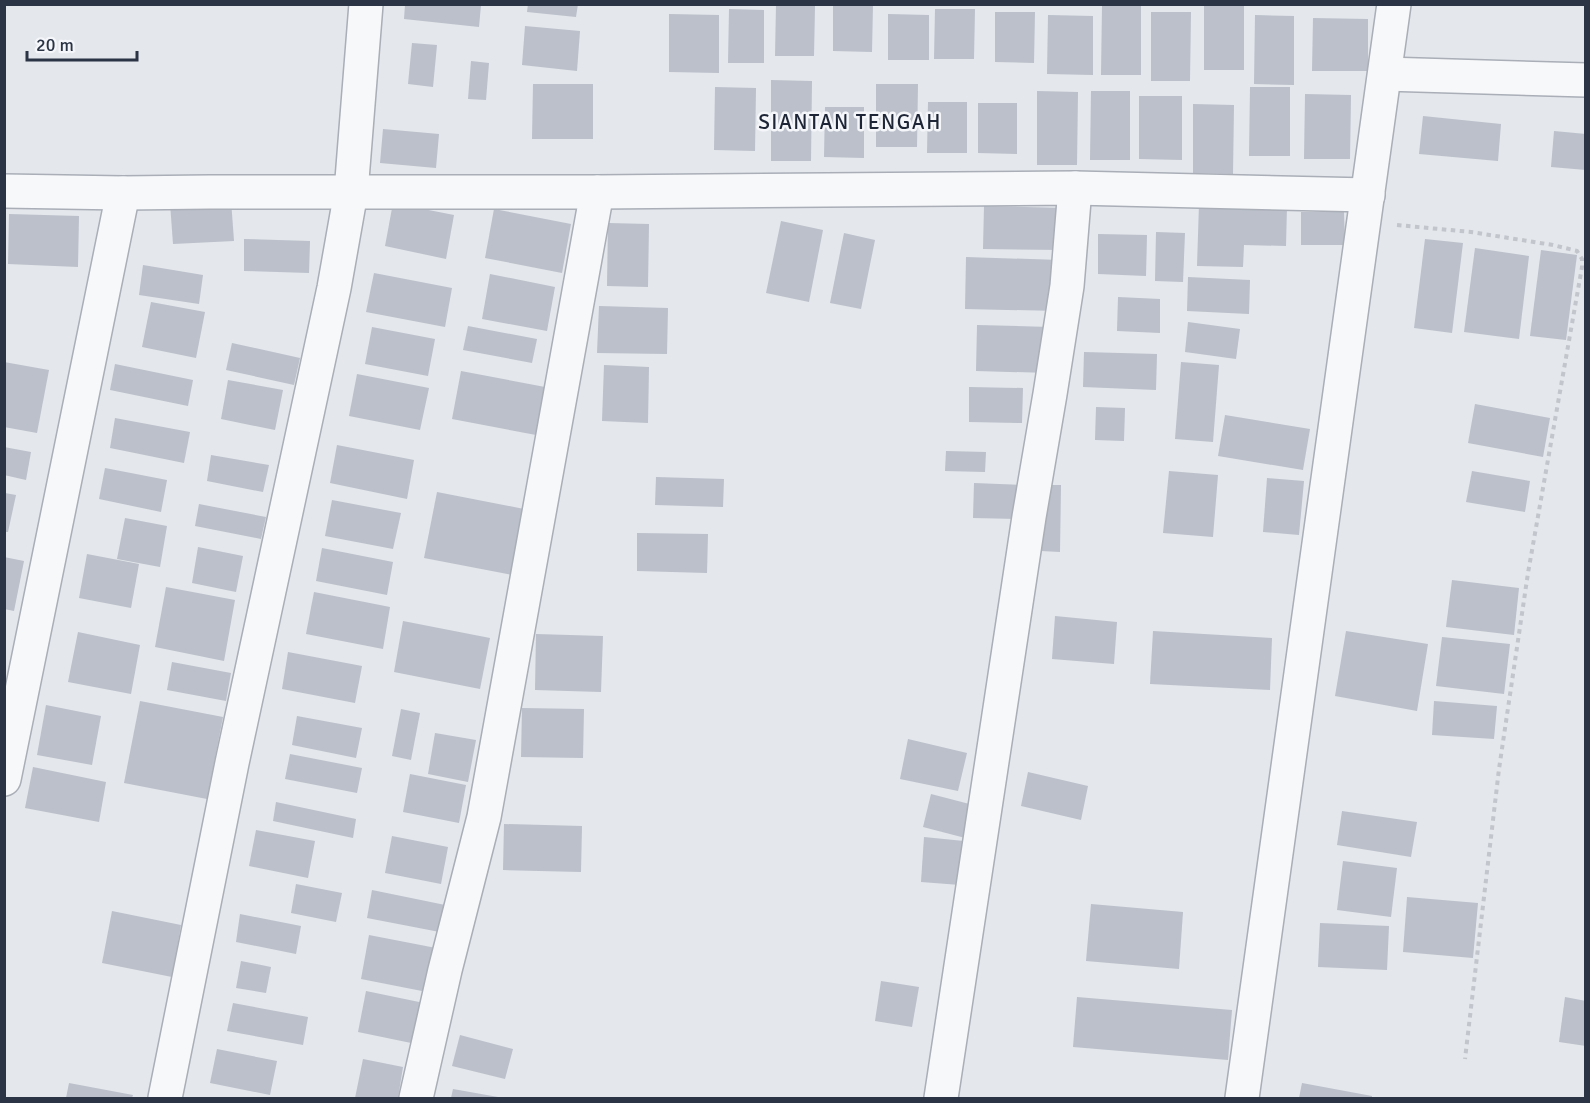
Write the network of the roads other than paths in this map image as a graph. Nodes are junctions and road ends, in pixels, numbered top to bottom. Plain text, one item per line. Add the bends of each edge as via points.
1 (366, 4) edge
2 (1394, 4) edge
3 (1385, 74) junction
4 (1586, 80) edge
5 (1075, 188) junction
6 (4, 190) edge
7 (351, 192) junction
8 (597, 192) junction
9 (123, 194) junction
10 (1366, 208) junction
11 (4, 779) edge
12 (165, 1098) edge
13 (416, 1098) edge
14 (941, 1098) edge
15 (1242, 1098) edge

1 - 7 street
2 - 3 street
3 - 4 street
3 - 10 street
5 - 8 street
5 - 10 street
5 - 14 street via 1067,286
6 - 9 street
7 - 8 street
7 - 9 street
7 - 12 street
8 - 13 street via 484,817
9 - 11 street
10 - 15 street

